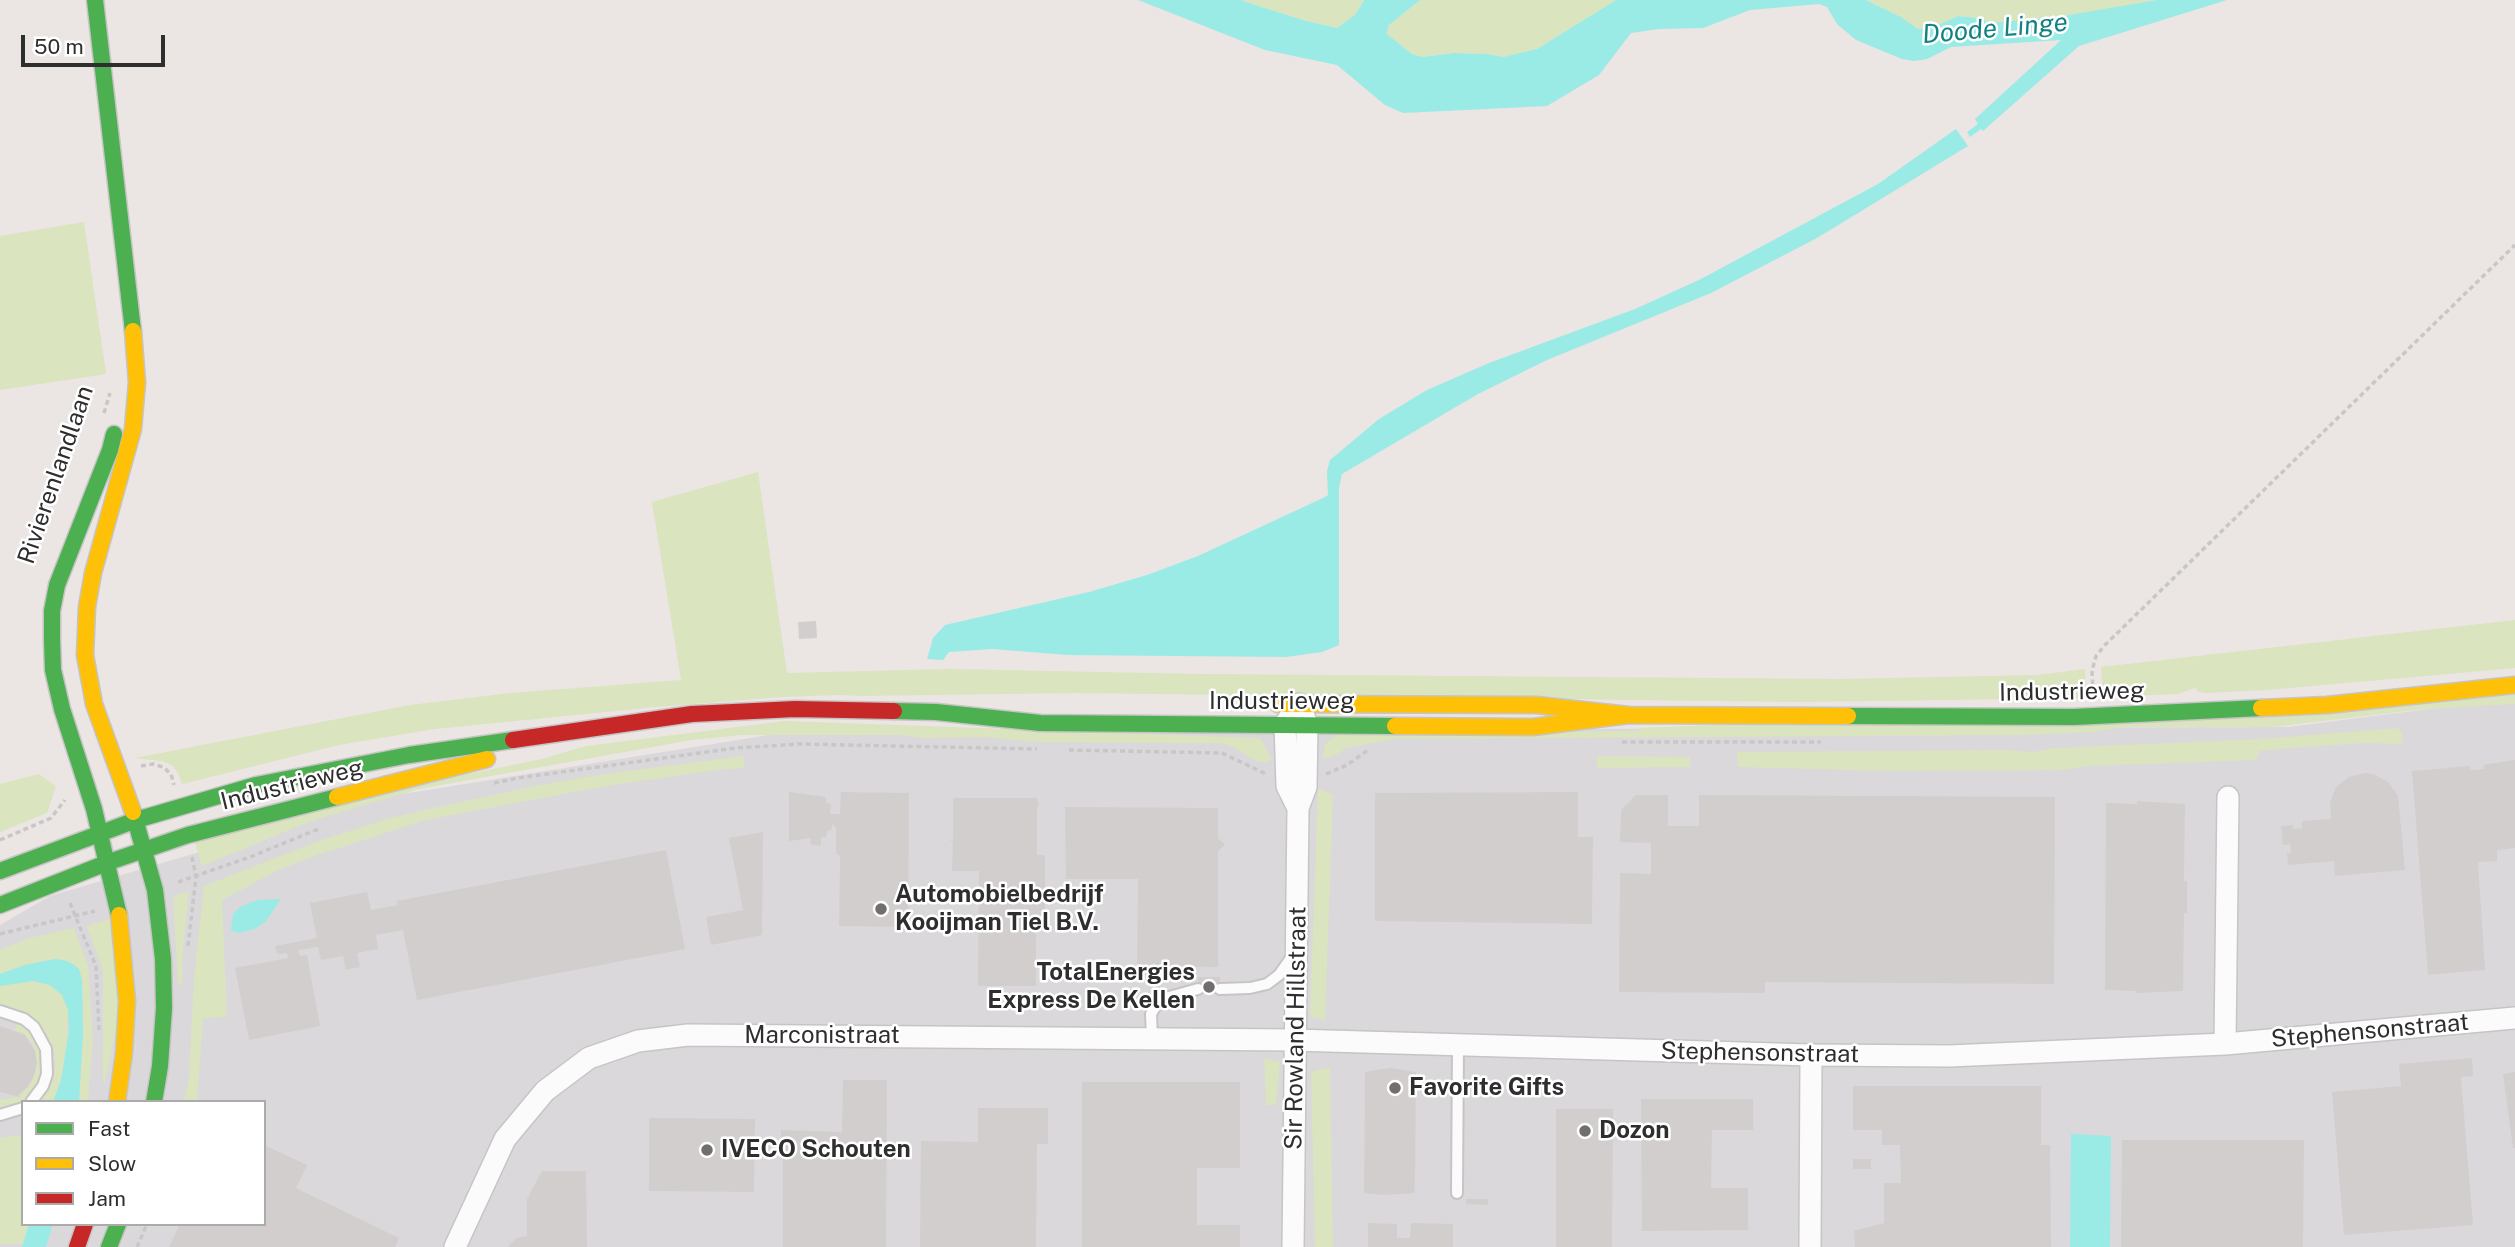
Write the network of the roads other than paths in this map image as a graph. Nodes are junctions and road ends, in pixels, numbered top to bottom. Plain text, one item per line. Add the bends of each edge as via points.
1 (95, 0) edge
2 (134, 336) junction
3 (2515, 685) edge
4 (1258, 704) dead end
5 (1299, 704) junction
6 (1014, 705) dead end
7 (936, 712) junction
8 (1629, 715) junction
9 (1285, 724) junction
10 (1307, 724) junction
11 (602, 728) junction
12 (2228, 797) dead end
13 (1298, 808) junction
14 (136, 820) junction
15 (100, 832) junction
16 (145, 850) junction
17 (109, 862) junction
18 (0, 871) edge
19 (0, 905) edge
20 (1297, 950) junction
21 (1198, 989) dead end
22 (1220, 989) dead end
23 (0, 1011) edge
24 (2515, 1018) edge
25 (1152, 1038) junction
26 (1294, 1040) junction
27 (2225, 1044) junction
28 (1458, 1045) junction
29 (1811, 1055) junction
30 (32, 1100) edge
31 (117, 1100) edge
32 (154, 1100) edge
33 (21, 1109) edge
34 (0, 1115) edge
35 (1457, 1193) dead end
36 (84, 1226) edge
37 (117, 1226) edge
38 (77, 1247) edge
39 (109, 1247) edge
40 (455, 1247) edge
41 (1293, 1247) edge
42 (1810, 1247) edge

1 - 2 main road, Rivierenlandlaan
2 - 14 main road, Rivierenlandlaan via 137,382 132,429 93,573 85,636 94,704
2 - 15 main road, Rivierenlandlaan via 110,450 57,585 52,611 53,670
3 - 8 main road, Industrieweg via 2328,705 2094,716
4 - 5 main road, Industrieweg
5 - 8 main road, Industrieweg via 1537,705
5 - 9 street
5 - 10 street, Sir Rowland Hillstraat
6 - 7 main road, Industrieweg
7 - 9 main road, Industrieweg via 1040,723
7 - 11 main road, Industrieweg via 795,709 692,714
8 - 10 main road, Industrieweg via 1534,727
9 - 10 main road, Industrieweg
9 - 13 street, Sir Rowland Hillstraat via 1287,786
10 - 13 street, Sir Rowland Hillstraat via 1306,787
11 - 14 main road, Industrieweg via 409,755 256,785
11 - 16 main road, Industrieweg via 232,823
12 - 27 street
13 - 20 street, Sir Rowland Hillstraat
14 - 15 main road, Industrieweg
14 - 16 main road, Rivierenlandlaan
15 - 17 main road, Rivierenlandlaan
15 - 18 main road, Industrieweg
16 - 17 main road, Industrieweg
16 - 32 main road, Rivierenlandlaan via 163,959 163,1038
17 - 19 main road, Industrieweg
17 - 31 main road, Rivierenlandlaan via 127,981
20 - 22 lane via 1267,984
20 - 26 street, Sir Rowland Hillstraat
21 - 25 lane via 1157,1004 1151,1014
23 - 30 lane via 34,1027 46,1049 47,1074
24 - 27 street, Stephensonstraat
25 - 26 street, Marconistraat
25 - 40 street, Marconistraat via 688,1035 638,1041 589,1058 545,1091 505,1139
26 - 28 street, Stephensonstraat
26 - 41 street, Sir Rowland Hillstraat
27 - 29 street, Stephensonstraat via 1949,1056
28 - 29 street, Stephensonstraat
28 - 35 lane
29 - 42 street
33 - 34 lane
36 - 38 main road
37 - 39 main road

